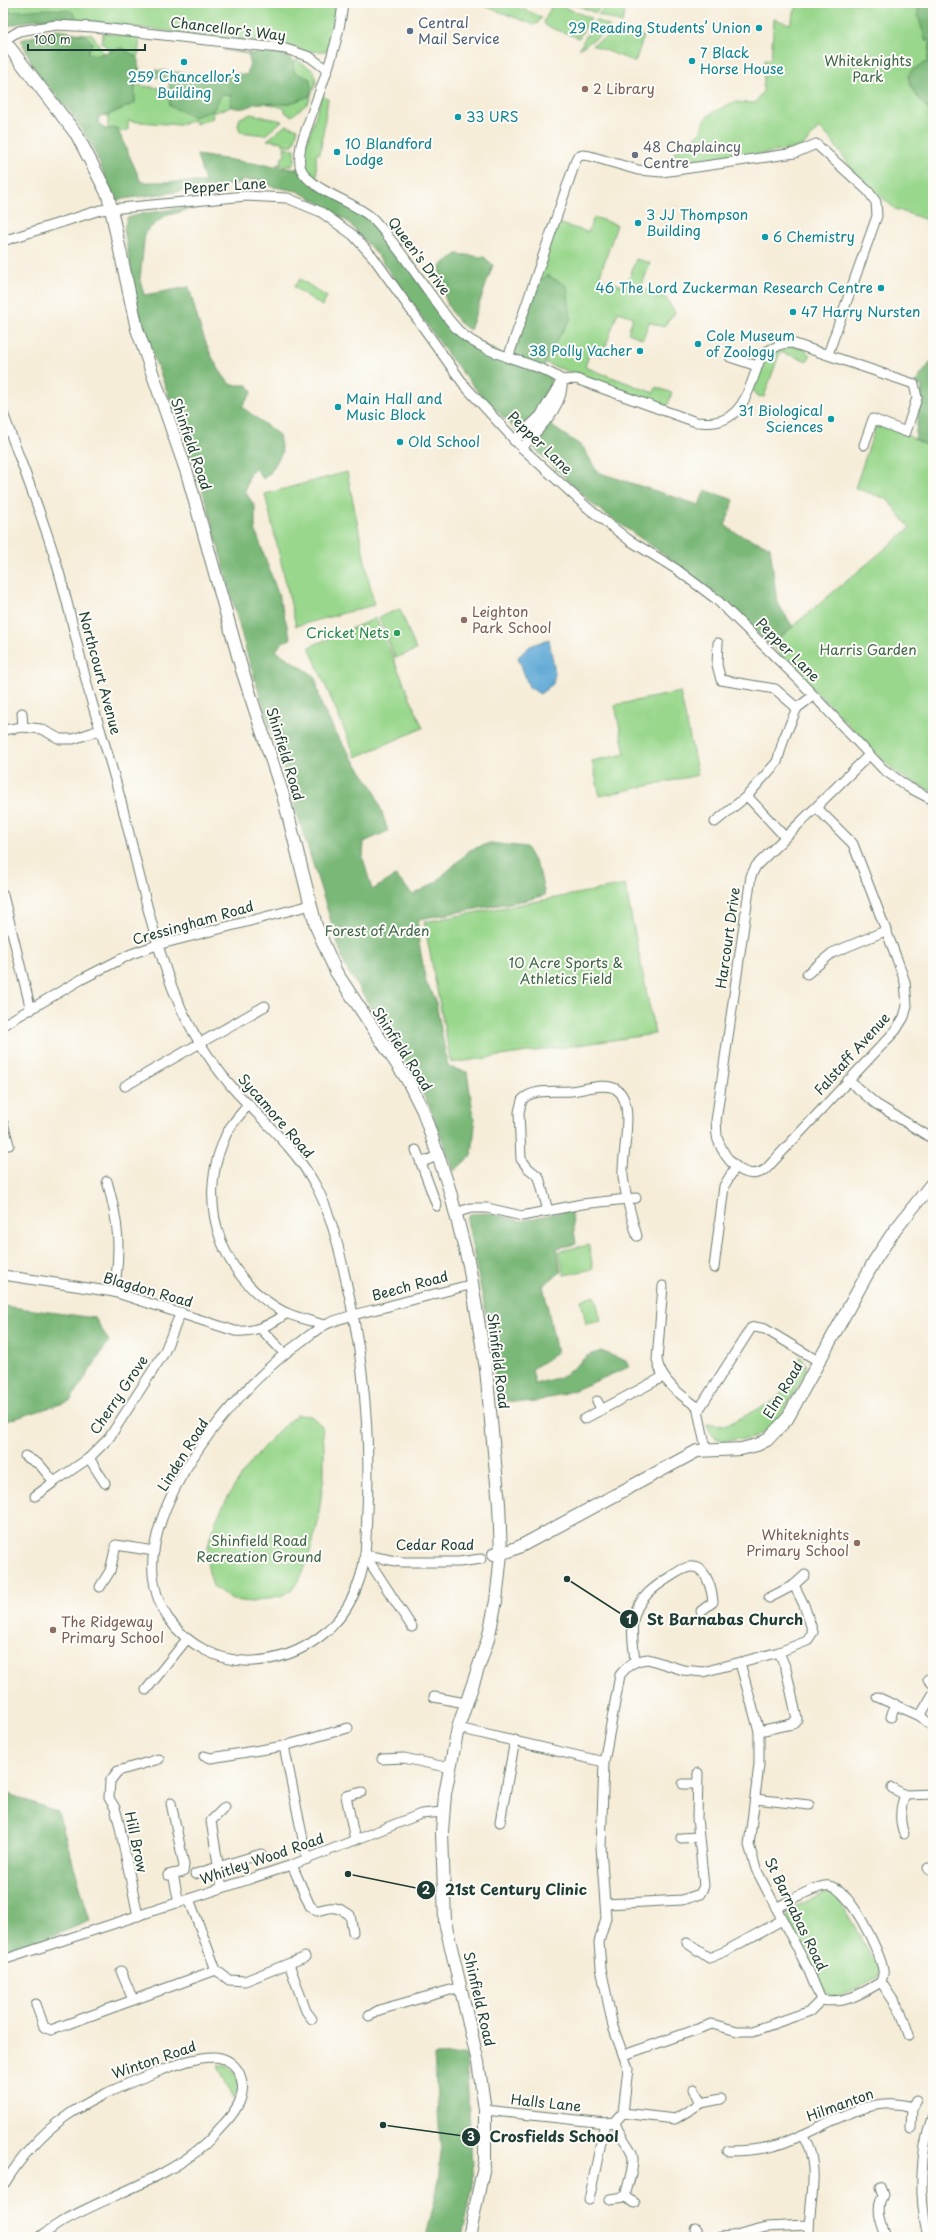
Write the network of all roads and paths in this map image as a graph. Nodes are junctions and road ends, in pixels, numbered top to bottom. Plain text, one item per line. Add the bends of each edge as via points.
1 (343, 3) edge
2 (4, 40) edge
3 (326, 70) junction
4 (112, 209) junction
5 (3, 241) edge
6 (828, 354) junction
7 (730, 357) dead end
8 (508, 358) junction
9 (757, 366) junction
10 (562, 380) junction
11 (3, 413) edge
12 (514, 441) junction
13 (864, 445) dead end
14 (522, 448) junction
15 (718, 642) dead end
16 (813, 696) junction
17 (797, 708) junction
18 (22, 714) dead end
19 (23, 727) junction
20 (3, 730) edge
21 (100, 730) junction
22 (870, 755) junction
23 (747, 796) junction
24 (933, 800) edge
25 (816, 807) junction
26 (715, 822) dead end
27 (785, 837) junction
28 (3, 895) edge
29 (311, 906) junction
30 (885, 931) junction
31 (157, 944) junction
32 (813, 973) dead end
33 (265, 1006) dead end
34 (31, 1010) junction
35 (3, 1025) edge
36 (198, 1042) junction
37 (848, 1080) junction
38 (125, 1086) dead end
39 (249, 1104) junction
40 (3, 1123) edge
41 (933, 1139) edge
42 (3, 1145) edge
43 (416, 1150) dead end
44 (439, 1155) junction
45 (421, 1162) junction
46 (736, 1166) junction
47 (107, 1181) dead end
48 (933, 1182) edge
49 (632, 1199) junction
50 (437, 1206) dead end
51 (548, 1211) junction
52 (455, 1213) junction
53 (637, 1236) dead end
54 (714, 1268) dead end
55 (3, 1275) edge
56 (472, 1284) junction
57 (663, 1286) dead end
58 (114, 1292) junction
59 (181, 1312) junction
60 (287, 1313) junction
61 (354, 1315) junction
62 (324, 1325) junction
63 (260, 1328) junction
64 (284, 1353) junction
65 (818, 1361) junction
66 (663, 1377) junction
67 (597, 1401) dead end
68 (700, 1408) junction
69 (602, 1410) junction
70 (584, 1420) dead end
71 (706, 1449) junction
72 (25, 1456) dead end
73 (89, 1458) junction
74 (54, 1482) junction
75 (105, 1483) dead end
76 (35, 1496) dead end
77 (154, 1551) junction
78 (497, 1554) junction
79 (364, 1555) junction
80 (481, 1559) dead end
81 (805, 1575) dead end
82 (794, 1585) junction
83 (100, 1587) dead end
84 (769, 1598) dead end
85 (701, 1611) dead end
86 (412, 1627) dead end
87 (187, 1639) junction
88 (779, 1652) junction
89 (635, 1661) junction
90 (740, 1663) junction
91 (146, 1690) dead end
92 (933, 1694) edge
93 (877, 1696) dead end
94 (434, 1697) dead end
95 (465, 1703) junction
96 (895, 1704) junction
97 (920, 1716) junction
98 (891, 1717) dead end
99 (933, 1727) edge
100 (348, 1728) dead end
101 (458, 1728) junction
102 (759, 1731) junction
103 (515, 1740) junction
104 (284, 1746) junction
105 (204, 1756) dead end
106 (159, 1759) dead end
107 (382, 1759) dead end
108 (604, 1762) junction
109 (450, 1768) junction
110 (698, 1773) dead end
111 (683, 1784) dead end
112 (697, 1784) junction
113 (892, 1788) dead end
114 (362, 1792) dead end
115 (933, 1794) edge
116 (905, 1795) junction
117 (755, 1799) junction
118 (171, 1803) dead end
119 (809, 1805) dead end
120 (225, 1806) dead end
121 (442, 1812) junction
122 (500, 1822) dead end
123 (904, 1834) dead end
124 (698, 1837) junction
125 (681, 1838) dead end
126 (355, 1840) junction
127 (261, 1854) dead end
128 (307, 1859) junction
129 (292, 1864) junction
130 (217, 1866) junction
131 (195, 1874) dead end
132 (222, 1888) junction
133 (189, 1899) junction
134 (179, 1903) junction
135 (606, 1904) junction
136 (776, 1908) junction
137 (138, 1916) junction
138 (782, 1920) junction
139 (353, 1932) dead end
140 (687, 1943) dead end
141 (305, 1957) dead end
142 (3, 1960) edge
143 (289, 1964) junction
144 (216, 1970) junction
145 (121, 1971) dead end
146 (881, 1982) junction
147 (461, 1987) junction
148 (133, 2000) junction
149 (821, 2000) junction
150 (36, 2004) dead end
151 (369, 2016) dead end
152 (312, 2019) dead end
153 (909, 2035) dead end
154 (624, 2055) junction
155 (694, 2089) dead end
156 (721, 2099) dead end
157 (701, 2103) junction
158 (485, 2110) junction
159 (623, 2113) junction
160 (933, 2116) edge
161 (615, 2122) junction
162 (605, 2123) junction
163 (911, 2128) dead end
164 (802, 2135) junction
165 (728, 2151) dead end
166 (3, 2186) edge
167 (884, 2193) dead end
168 (625, 2197) junction
169 (610, 2199) dead end
170 (589, 2200) dead end
171 (635, 2202) dead end
172 (808, 2225) junction
173 (40, 2237) edge
174 (469, 2237) edge
175 (720, 2237) edge
176 (808, 2237) edge
177 (886, 2237) edge
178 (928, 2237) edge

1 - 3 street, Queen's Drive via 339,31
2 - 3 street, Chancellor's Way via 19,31 36,27 92,27 286,49 310,57
2 - 4 main road, Shinfield Road via 77,135 108,195
3 - 8 street, Queen's Drive via 301,145 301,168 325,190 372,218 460,332 476,343
4 - 5 street, Pepper Lane via 96,211
4 - 12 street, Pepper Lane via 257,196 287,198 321,212 353,235 373,257 442,356
4 - 29 main road, Shinfield Road via 137,329 187,473 242,670 283,795
6 - 8 street via 875,221 877,205 868,190 816,144 795,153 662,172 638,170 590,156 577,157
6 - 9 street via 792,343 782,344 763,353
6 - 13 street via 914,384 917,398 906,432 873,420
7 - 9 street
8 - 10 street, Queen's Drive via 550,372
9 - 10 street via 741,407 730,416 716,422 696,422 576,379
10 - 12 street via 540,416
10 - 14 street via 563,389 556,405
11 - 21 street, Northcourt Avenue via 55,556
12 - 14 street, Pepper Lane
14 - 16 street, Pepper Lane via 600,518 716,599
15 - 17 street via 717,665 721,680 775,689
16 - 17 street
16 - 22 street, Pepper Lane
17 - 23 street via 784,738 778,762
18 - 19 street
19 - 20 street
19 - 21 street via 41,730 60,739 73,739
21 - 31 street, Northcourt Avenue
22 - 24 street, Pepper Lane via 895,778
22 - 25 street, Harcourt Drive
23 - 26 street
23 - 27 street
25 - 27 street, Harcourt Drive
25 - 30 street, Falstaff Avenue via 853,844
27 - 46 street, Harcourt Drive via 756,866 751,876 716,1121 718,1140
28 - 34 street
29 - 31 street, Cressingham Road
29 - 44 main road, Shinfield Road via 316,926 330,959 360,1011 408,1082 423,1111
30 - 32 street via 832,953
30 - 37 street, Falstaff Avenue via 904,982 907,1006 896,1030
31 - 34 street, Cressingham Road via 82,979
31 - 36 street, Sycamore Road via 186,1020
33 - 36 street
34 - 35 street, Cressingham Road
36 - 38 street
36 - 39 street, Sycamore Road via 211,1061
37 - 41 street via 876,1104
37 - 46 street, Falstaff Avenue via 759,1174 750,1175
39 - 60 street via 222,1142 214,1175 213,1207 218,1234 231,1265 249,1286
39 - 61 street, Sycamore Road via 286,1145 316,1186 338,1243
40 - 42 street via 8,1145
43 - 45 street
44 - 45 street
44 - 52 main road, Shinfield Road
45 - 50 street
46 - 54 street via 724,1186
47 - 58 street via 116,1214 119,1261
48 - 65 main road, Elm Road via 879,1254
49 - 51 street via 582,1204
49 - 51 street via 622,1163 627,1111 620,1092 614,1088 604,1087 580,1091 532,1092 520,1105 519,1148 521,1159 539,1177
49 - 53 street via 629,1226
51 - 52 street via 522,1216 487,1208 472,1208
52 - 56 main road, Shinfield Road
55 - 58 street, Blagdon Road
56 - 61 street, Beech Road
56 - 78 main road, Shinfield Road via 486,1369 496,1491
57 - 66 street via 657,1360
58 - 59 street, Blagdon Road
59 - 63 street, Blagdon Road via 235,1331 244,1332
59 - 73 street, Cherry Grove via 164,1353 131,1407 109,1438
60 - 62 street
60 - 63 street, Blagdon Road
61 - 62 street, Linden Road
61 - 79 street, Linden Road via 362,1359 370,1461
62 - 64 street, Linden Road
63 - 64 street
64 - 77 street, Linden Road via 256,1378 204,1443 178,1483 160,1523
65 - 68 street via 765,1329 755,1327 748,1331
65 - 71 main road, Elm Road via 787,1419 767,1440 741,1449
66 - 68 street via 684,1398
66 - 69 street
67 - 69 street
68 - 71 street via 697,1416
69 - 70 street
71 - 78 main road, Elm Road via 680,1459 521,1546
72 - 74 street via 40,1465
73 - 74 street, Cherry Grove
73 - 75 street
74 - 76 street, Cherry Grove
77 - 83 street via 113,1544 110,1571
77 - 87 street, Linden Road via 152,1569 156,1593 167,1617
78 - 95 main road, Shinfield Road via 500,1570 494,1609 480,1666
79 - 80 street, Cedar Road via 401,1562 460,1562
79 - 86 street
79 - 87 street, Linden Road via 359,1582 347,1607 330,1628 306,1648 274,1660 238,1662 206,1652
81 - 82 street
82 - 84 street
82 - 88 street via 813,1632 807,1641
85 - 89 street via 713,1602 707,1581 700,1570 694,1567 684,1568 652,1588 640,1602 633,1621
87 - 91 street
88 - 90 street
88 - 102 street via 786,1669 797,1719 792,1724
89 - 90 street via 648,1659 683,1670 702,1672
89 - 108 street via 620,1675
90 - 102 street, St Barnabas Road
92 - 97 street
93 - 96 street
94 - 95 street
95 - 101 main road, Shinfield Road
96 - 97 street
96 - 98 street
97 - 99 street
100 - 104 street
101 - 103 street
101 - 109 main road, Shinfield Road
102 - 117 street, St Barnabas Road
103 - 108 street
103 - 122 street
104 - 105 street via 211,1758
104 - 128 street
106 - 137 street, Hill Brow via 118,1771 110,1781 109,1798 119,1823
107 - 109 street via 404,1758
108 - 135 street via 601,1847
109 - 121 main road, Shinfield Road
110 - 112 street
111 - 112 street
112 - 124 street
113 - 116 street
114 - 126 street via 346,1796
115 - 116 street
116 - 123 street via 901,1804
117 - 119 street
117 - 136 street, St Barnabas Road via 749,1845 756,1869
118 - 134 street, Whitley Wood Road via 184,1865 183,1872 170,1875
120 - 130 street via 211,1821
121 - 126 street, Whitley Wood Road via 421,1814
121 - 147 main road, Shinfield Road via 445,1922
124 - 125 street
124 - 135 street via 704,1886 700,1894 682,1900
126 - 128 street, Whitley Wood Road
127 - 130 street
128 - 129 street, Whitley Wood Road
129 - 132 street, Whitley Wood Road
129 - 139 street via 310,1906 317,1911 332,1906 339,1908 350,1915
130 - 131 street
130 - 132 street
132 - 133 street, Whitley Wood Road
133 - 134 street, Whitley Wood Road
133 - 144 street
134 - 137 street, Whitley Wood Road
135 - 154 street via 606,1918 599,1942 601,1968 613,2027
136 - 138 street, St Barnabas Road
136 - 146 street via 820,1888 830,1886 841,1890 866,1928 879,1954 884,1972
137 - 142 street, Whitley Wood Road
138 - 140 street via 709,1958
138 - 149 street, St Barnabas Road
141 - 143 street
143 - 144 street via 245,1981 229,1980
143 - 152 street via 306,2011
144 - 148 street
145 - 148 street
146 - 149 street via 852,1998 836,2002
146 - 153 street via 901,2012
147 - 151 street via 378,2006
147 - 158 main road, Shinfield Road via 478,2062
148 - 150 street via 51,2030 44,2027
149 - 154 street via 810,2011 754,2031 736,2031 712,2024
154 - 159 street via 628,2076
155 - 157 street
156 - 157 street
157 - 159 street via 675,2119
158 - 162 street, Halls Lane
158 - 174 main road, Shinfield Road via 485,2161
159 - 161 street
160 - 178 street via 926,2141 922,2181
161 - 162 street, Halls Lane
161 - 168 street via 617,2130 632,2153 633,2160
162 - 170 street
163 - 164 street, Hilmanton via 914,2104 902,2104 872,2106 828,2122
164 - 165 street, Hilmanton via 742,2155
164 - 172 street, Hilmanton via 813,2162 814,2181
166 - 173 street, Winton Road via 35,2142 65,2115 104,2093 169,2067 203,2057 222,2057 236,2067 242,2079 243,2093 240,2103 203,2146 173,2167 64,2220
167 - 177 street via 879,2202 878,2212
168 - 169 street
168 - 171 street
172 - 175 street via 766,2226
172 - 176 street, Hilmanton

